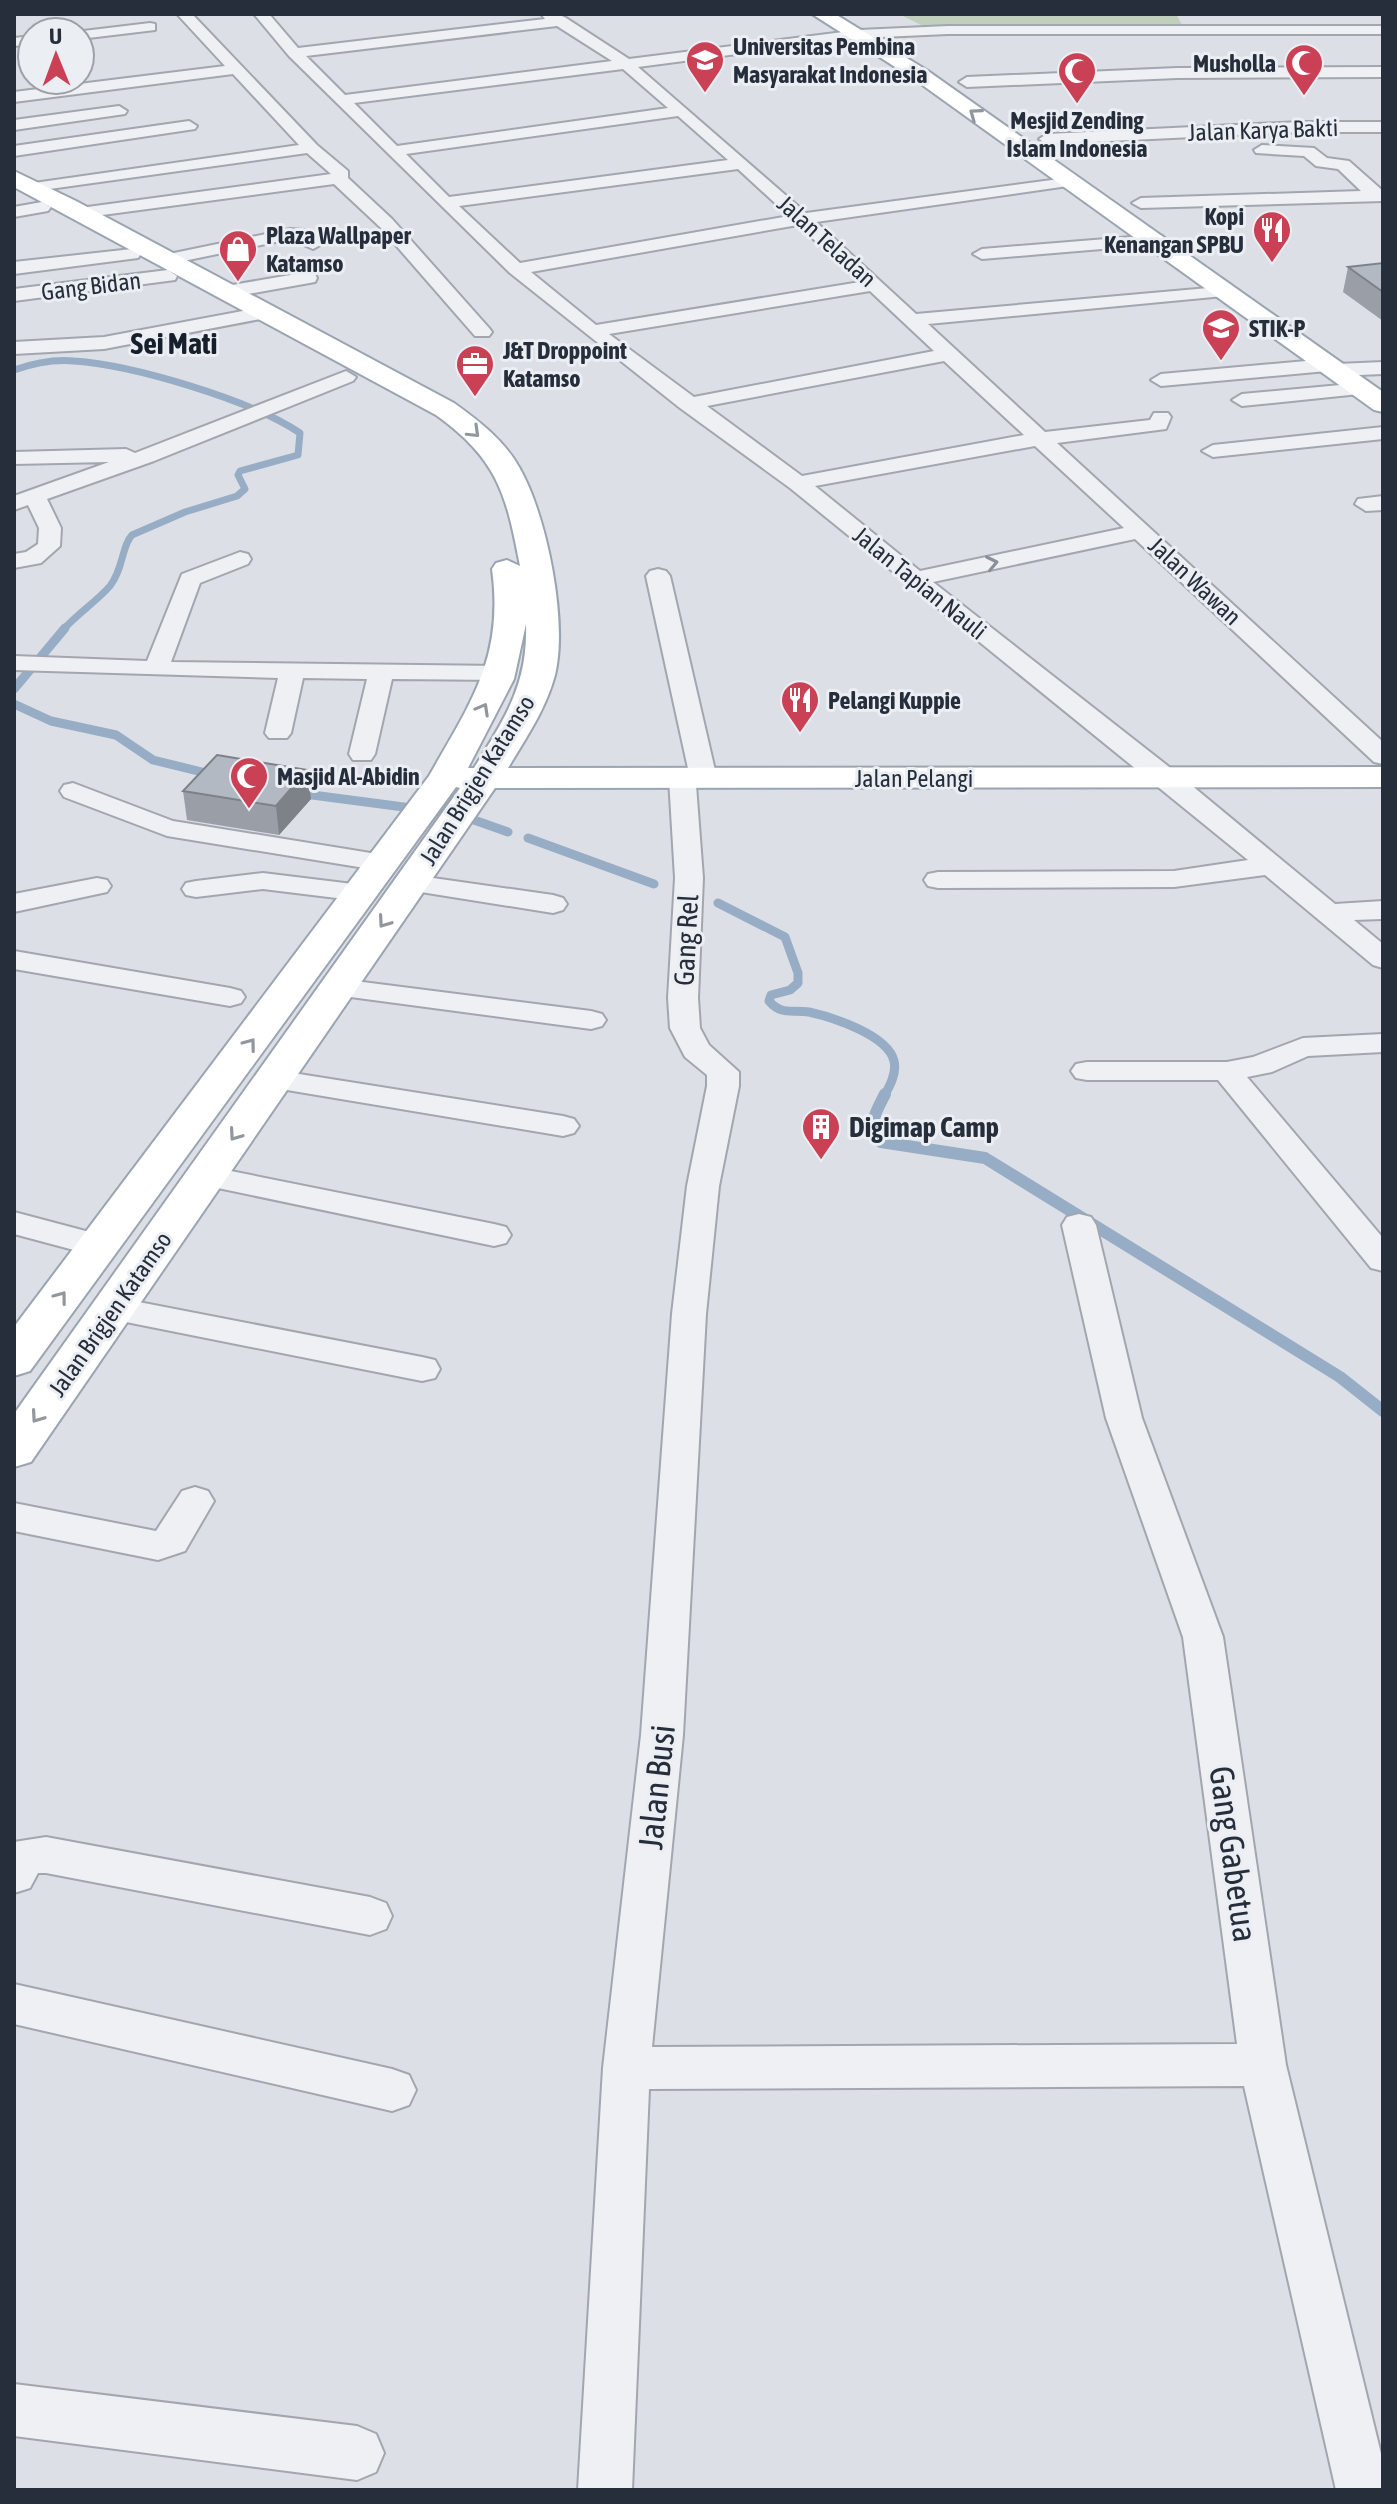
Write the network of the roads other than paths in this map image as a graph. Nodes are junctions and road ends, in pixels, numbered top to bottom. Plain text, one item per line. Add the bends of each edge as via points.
1 (184, 14) edge
2 (261, 14) edge
3 (821, 14) edge
4 (1185, 14) edge
5 (555, 18) edge
6 (856, 24) edge
7 (150, 27) dead end
8 (1193, 30) junction
9 (1383, 30) edge
10 (887, 32) junction
11 (96, 33) edge
12 (294, 53) junction
13 (1361, 56) dead end
14 (625, 63) junction
15 (238, 69) junction
16 (1378, 72) edge
17 (967, 82) junction
18 (14, 97) edge
19 (343, 100) junction
20 (119, 111) dead end
21 (682, 111) junction
22 (14, 125) edge
23 (189, 126) dead end
24 (1383, 127) edge
25 (1047, 139) junction
26 (311, 148) junction
27 (165, 149) dead end
28 (14, 151) edge
29 (395, 151) junction
30 (1241, 151) dead end
31 (1078, 159) dead end
32 (742, 163) junction
33 (184, 166) junction
34 (338, 178) junction
35 (1068, 181) junction
36 (22, 195) edge
37 (1379, 196) edge
38 (1135, 199) joint
39 (450, 208) junction
40 (80, 213) junction
41 (801, 219) junction
42 (1177, 229) dead end
43 (1156, 240) junction
44 (313, 244) dead end
45 (132, 254) junction
46 (982, 254) dead end
47 (169, 267) junction
48 (14, 268) edge
49 (516, 269) junction
50 (308, 278) dead end
51 (874, 285) junction
52 (1224, 290) junction
53 (226, 292) junction
54 (14, 295) edge
55 (251, 316) junction
56 (912, 320) junction
57 (592, 331) junction
58 (482, 332) dead end
59 (14, 348) edge
60 (949, 354) junction
61 (1337, 362) junction
62 (346, 377) junction
63 (1161, 380) dead end
64 (1377, 381) edge
65 (1242, 400) dead end
66 (687, 404) junction
67 (1161, 417) dead end
68 (1383, 433) edge
69 (1038, 439) junction
70 (1213, 451) dead end
71 (146, 456) junction
72 (14, 458) edge
73 (478, 472) dead end
74 (798, 483) junction
75 (24, 500) edge
76 (1142, 531) junction
77 (503, 549) dead end
78 (240, 559) dead end
79 (14, 561) edge
80 (658, 576) dead end
81 (915, 579) junction
82 (26, 664) edge
83 (156, 669) junction
84 (292, 672) junction
85 (381, 672) junction
86 (502, 673) junction
87 (278, 733) dead end
88 (362, 754) dead end
89 (1383, 756) edge
90 (1164, 776) junction
91 (1383, 777) edge
92 (693, 779) junction
93 (73, 791) dead end
94 (447, 804) junction
95 (1269, 866) junction
96 (385, 880) junction
97 (938, 880) dead end
98 (97, 886) dead end
99 (196, 889) dead end
100 (14, 903) edge
101 (553, 904) dead end
102 (1383, 910) edge
103 (1331, 913) junction
104 (1383, 959) edge
105 (14, 960) edge
106 (339, 988) junction
107 (230, 997) dead end
108 (591, 1020) dead end
109 (1383, 1043) edge
110 (1087, 1071) dead end
111 (1227, 1071) junction
112 (274, 1079) junction
113 (723, 1086) joint
114 (563, 1126) dead end
115 (206, 1176) junction
116 (14, 1223) edge
117 (1079, 1225) dead end
118 (494, 1235) dead end
119 (100, 1246) junction
120 (1383, 1260) edge
121 (113, 1309) junction
122 (14, 1360) edge
123 (422, 1369) dead end
124 (14, 1450) edge
125 (195, 1501) dead end
126 (14, 1517) edge
127 (14, 1875) edge
128 (370, 1916) dead end
129 (14, 2004) edge
130 (1263, 2065) junction
131 (626, 2068) junction
132 (392, 2090) dead end
133 (14, 2410) edge
134 (357, 2453) dead end
135 (605, 2490) edge
136 (1363, 2490) edge

1 - 15 street
2 - 12 street, Jalan Tapian Nauli
3 - 6 main road
4 - 8 street
5 - 12 street
5 - 14 street, Jalan Teladan
6 - 10 main road
6 - 14 street
35 -> 6 main road
7 - 11 street
8 - 9 street
8 - 10 street
10 - 17 main road
12 - 19 street, Jalan Tapian Nauli
13 - 16 street
14 - 19 street
14 - 21 street, Jalan Teladan
15 - 18 street
15 - 26 street
16 - 17 street
17 - 25 main road
19 - 29 street, Jalan Tapian Nauli
20 - 22 street
21 - 29 street
21 - 32 street, Jalan Teladan
23 - 28 street
24 - 25 street, Jalan Karya Bakti
25 - 31 main road
26 - 33 street
26 - 34 street via 342,175
27 - 33 street
29 - 39 street, Jalan Tapian Nauli
30 - 37 street via 1308,151 1322,162 1343,165
32 - 39 street
32 - 41 street, Jalan Teladan
33 - 36 street
34 - 40 street
34 - 58 street via 386,223
35 - 41 street
35 - 43 main road
36 - 40 main road, Jalan Brigjen Katamso
36 - 45 main road, Jalan Brigjen Katamso
37 - 38 street
38 - 42 main road
39 - 49 street, Jalan Tapian Nauli
40 - 47 main road, Jalan Brigjen Katamso
41 - 49 street
41 - 51 street, Jalan Teladan
43 - 46 street
43 - 52 main road
44 - 47 street, Gang Bidan via 290,234
45 - 47 main road, Jalan Brigjen Katamso
45 - 48 street
47 - 53 main road, Jalan Brigjen Katamso
47 - 54 street, Gang Bidan
47 - 55 main road, Jalan Brigjen Katamso
49 - 57 street, Jalan Tapian Nauli
50 - 53 street
51 - 56 street, Jalan Teladan
51 - 57 street
52 - 56 street
52 - 61 main road
53 - 55 main road, Jalan Brigjen Katamso
55 - 59 street via 104,343
55 - 62 main road, Jalan Brigjen Katamso
55 -> 94 main road, Jalan Brigjen Katamso via 445,409 495,452 508,471 533,549 543,628 540,672 530,697
56 - 60 street, Jalan Teladan
57 - 66 street, Jalan Tapian Nauli
60 - 66 street
60 - 69 street, Jalan Teladan
61 - 63 street
61 - 64 main road
62 - 71 street
62 - 73 main road, Jalan Brigjen Katamso via 426,419
64 - 65 street
66 - 74 street, Jalan Tapian Nauli
67 - 69 street via 1159,425
68 - 70 street
69 - 74 street
69 - 76 street, Jalan Teladan
71 - 72 street
71 - 75 street
74 - 81 street, Jalan Tapian Nauli
75 - 79 street via 50,528 49,546 33,558
81 -> 76 street, Jalan Wawan
76 - 89 street, Jalan Wawan
77 - 86 main road, Jalan Brigjen Katamso via 512,628
78 - 83 street via 190,579
80 - 92 street
81 - 90 street, Jalan Tapian Nauli
82 - 83 street
83 - 84 street
84 - 85 street
84 - 87 street
85 - 86 street
85 - 88 street
94 -> 86 main road, Jalan Brigjen Katamso
90 - 91 main road, Jalan Pelangi
90 - 92 main road, Jalan Pelangi
90 - 95 street, Jalan Tapian Nauli
92 - 94 main road, Jalan Pelangi
92 - 113 street, Gang Rel via 685,1028 696,1050 723,1072
93 - 96 street via 167,828
94 - 96 main road, Jalan Brigjen Katamso
95 - 97 street via 1174,879
95 - 103 street, Jalan Tapian Nauli
96 - 99 street via 263,881
96 - 101 street
96 -> 106 main road, Jalan Brigjen Katamso
119 -> 96 main road, Jalan Brigjen Katamso
98 - 100 street
102 - 103 street
103 - 104 street, Jalan Tapian Nauli
105 - 107 street
106 - 108 street
106 - 112 main road, Jalan Brigjen Katamso
109 - 111 street via 1303,1047
110 - 111 street
111 - 120 street
112 - 114 street
112 -> 115 main road, Jalan Brigjen Katamso
113 - 131 street, Jalan Busi via 703,1186 689,1314 662,1735
115 - 118 street
115 - 121 main road, Jalan Brigjen Katamso
116 - 119 street
117 - 130 street, Gang Gabetua via 1124,1418 1203,1637
122 -> 119 main road, Jalan Brigjen Katamso
121 - 123 street
121 -> 124 main road, Jalan Brigjen Katamso
125 - 126 street via 171,1541 158,1546
127 - 128 street via 25,1856 46,1855
129 - 132 street
130 - 131 street
130 - 136 street, Gang Gabetua
131 - 135 street, Jalan Busi
133 - 134 street

